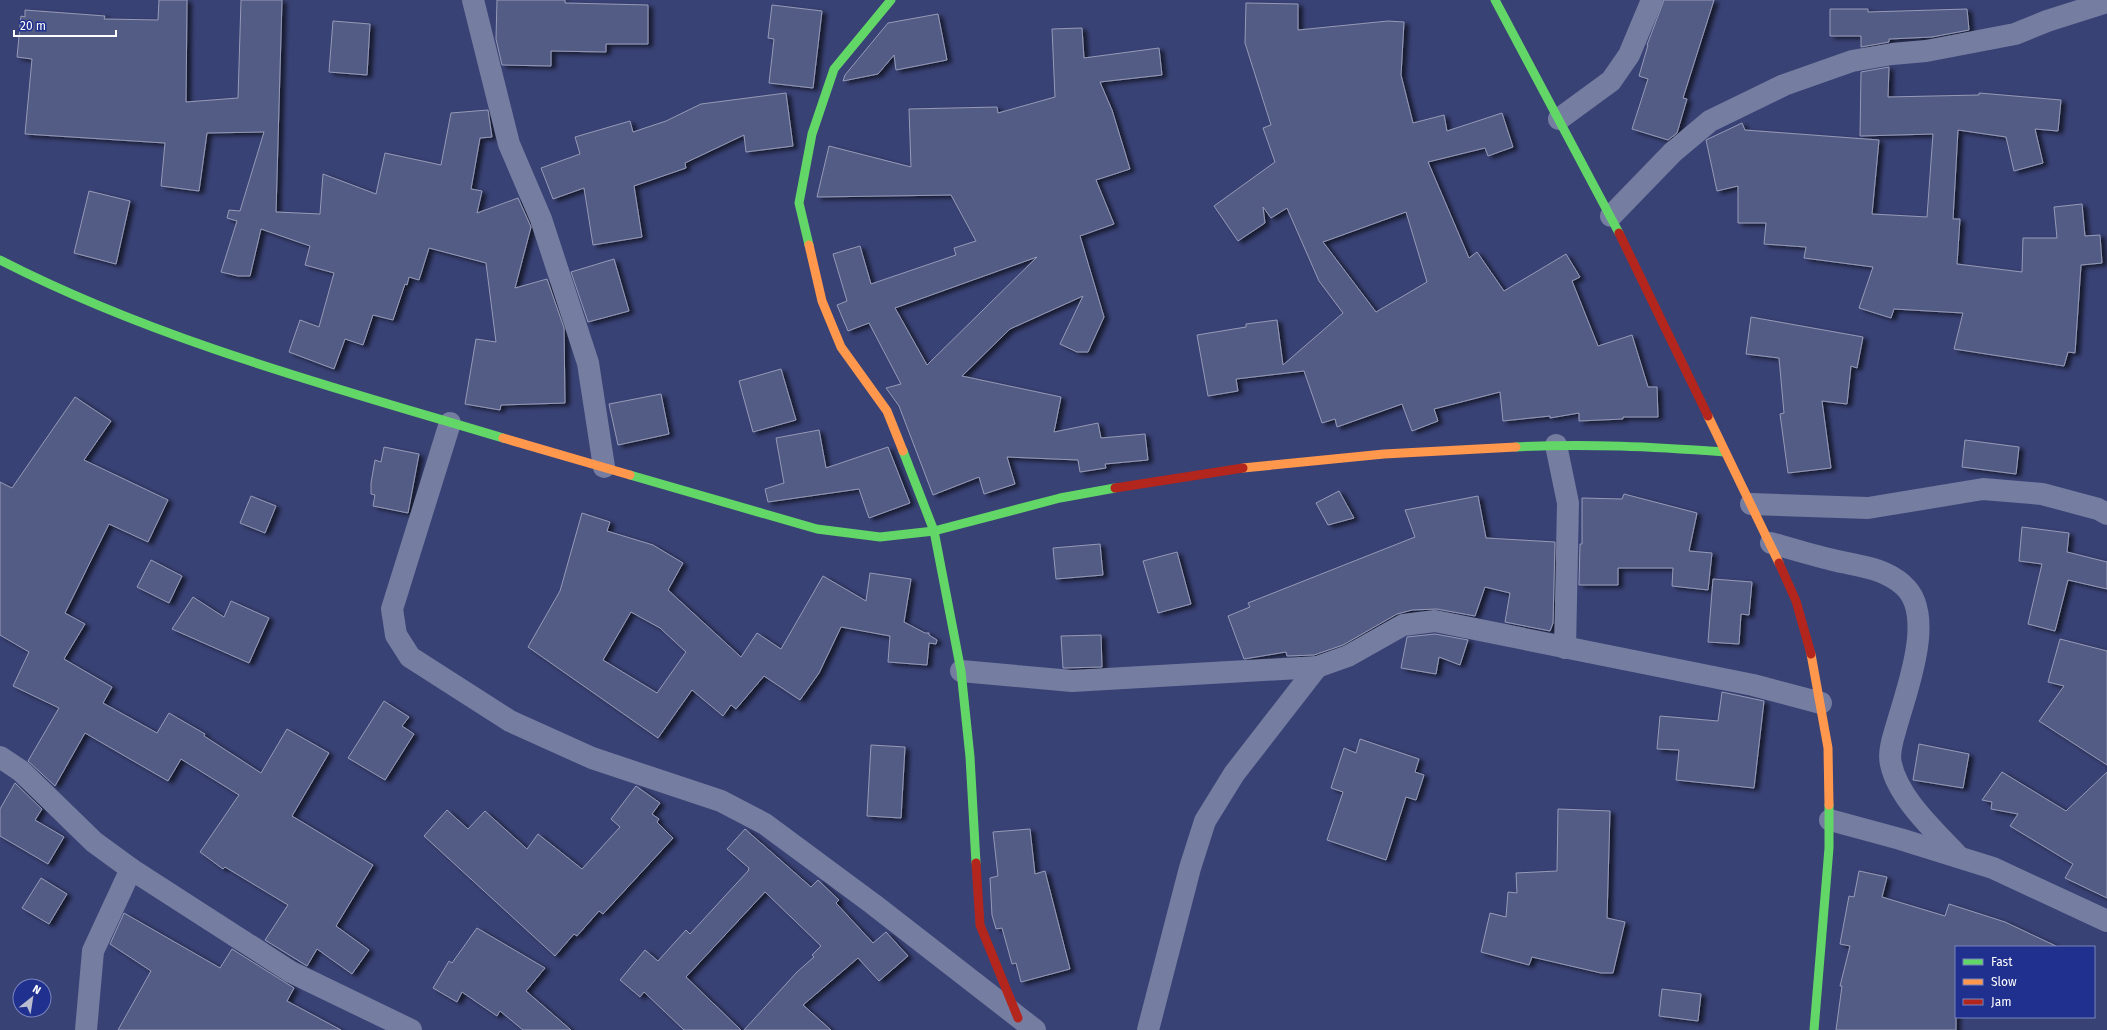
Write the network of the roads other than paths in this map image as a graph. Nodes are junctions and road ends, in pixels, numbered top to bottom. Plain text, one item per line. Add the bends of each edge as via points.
1 (473, 0) edge
2 (890, 0) edge
3 (1495, 0) edge
4 (1652, 0) edge
5 (2107, 2) edge
6 (1559, 119) junction
7 (1611, 216) junction
8 (1, 264) edge
9 (450, 423) junction
10 (1556, 445) junction
11 (1725, 452) junction
12 (604, 468) junction
13 (1751, 504) junction
14 (2107, 514) edge
15 (934, 531) junction
16 (1771, 543) junction
17 (1565, 648) junction
18 (1317, 667) junction
19 (961, 671) junction
20 (1821, 703) junction
21 (0, 758) edge
22 (1830, 820) junction
23 (1958, 856) junction
24 (130, 869) junction
25 (2107, 921) edge
26 (1026, 1024) edge
27 (86, 1030) edge
28 (411, 1030) edge
29 (1148, 1030) edge
30 (1814, 1030) edge

1 - 12 street via 509,144 541,219 588,363
2 - 15 street via 834,70 812,134 799,203 824,308 841,348 887,411
3 - 6 street
4 - 6 street via 1629,55 1611,81
5 - 7 street via 2047,20 2015,34 1926,51 1852,61 1784,85 1710,121 1673,152
6 - 7 street
7 - 11 street
8 - 9 street via 128,318 201,345
9 - 12 street
9 - 26 street via 392,609 396,635 410,657 510,721 592,758 720,800 765,824 873,904
10 - 11 street via 1647,446
10 - 15 street via 1384,454 1229,470 1144,482 1060,498
10 - 17 street via 1568,503
11 - 13 street
12 - 15 street via 817,529 880,537
13 - 14 street via 1868,508 1984,488 2042,494 2098,509
13 - 16 street
15 - 19 street
16 - 20 street via 1796,602 1816,669
16 - 23 street via 1865,566 1886,574 1904,585 1916,600 1920,618 1918,647 1892,743 1890,763 1900,786 1922,817
17 - 18 street via 1475,627 1435,621 1403,625 1348,656
17 - 20 street via 1753,685
18 - 19 street via 1072,681
18 - 29 street via 1234,774 1205,822 1190,868
19 - 26 street via 970,757 980,925
20 - 22 street via 1828,748
21 - 24 street via 21,771 94,842
22 - 23 street
22 - 30 street
23 - 25 street via 1993,868
24 - 27 street via 93,951
24 - 28 street via 291,972

